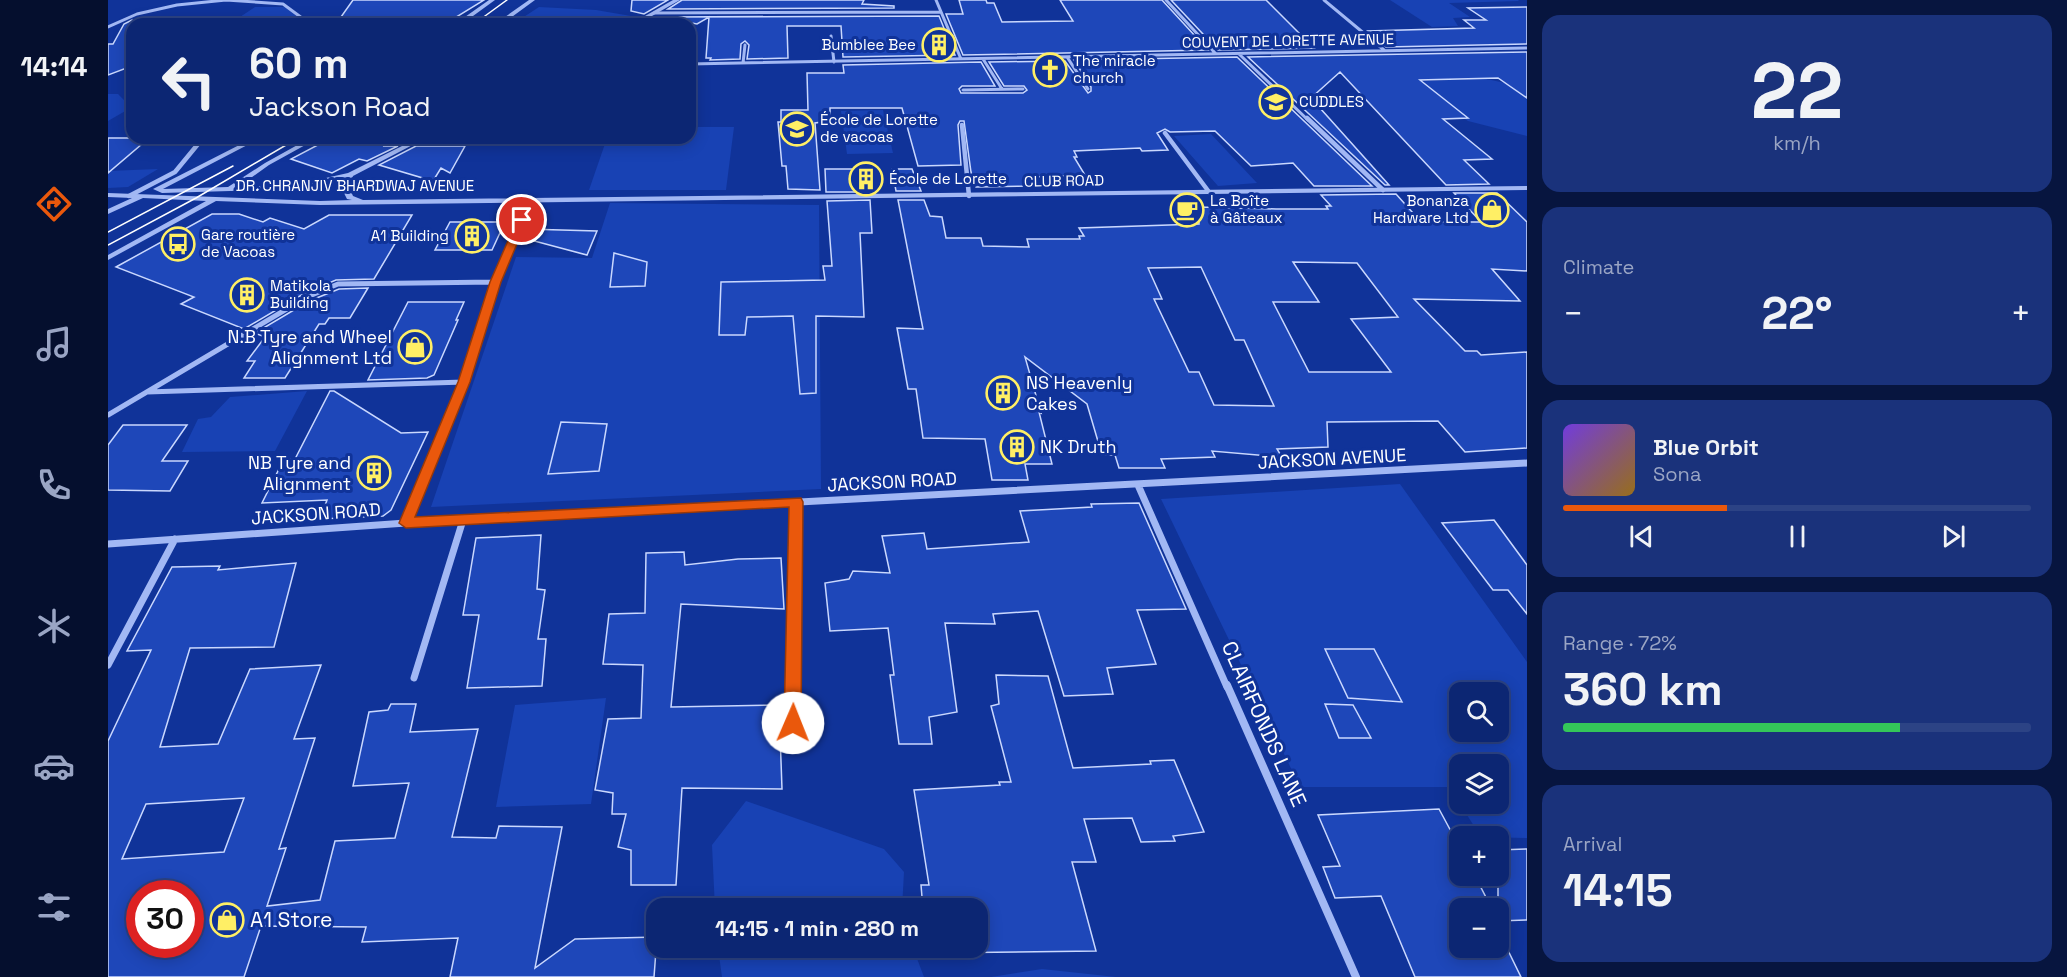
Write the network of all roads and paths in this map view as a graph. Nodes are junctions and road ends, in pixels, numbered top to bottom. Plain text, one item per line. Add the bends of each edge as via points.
1 (492, 0) edge
2 (532, 0) edge
3 (677, 0) edge
4 (936, 0) edge
5 (1166, 0) edge
6 (1324, 0) edge
7 (941, 12) junction
8 (654, 13) junction
9 (128, 18) edge
10 (302, 18) edge
11 (466, 18) edge
12 (506, 18) edge
13 (645, 18) edge
14 (126, 19) edge
15 (108, 27) edge
16 (831, 36) dead end
17 (745, 45) dead end
18 (1527, 48) edge
19 (1384, 50) junction
20 (1216, 54) junction
21 (1239, 54) junction
22 (1067, 57) junction
23 (961, 59) junction
24 (983, 59) junction
25 (834, 62) junction
26 (743, 63) junction
27 (696, 64) edge
28 (1002, 89) junction
29 (1023, 89) dead end
30 (1088, 89) dead end
31 (963, 90) dead end
32 (962, 125) dead end
33 (1165, 133) dead end
34 (198, 144) edge
35 (246, 144) edge
36 (304, 144) edge
37 (411, 144) edge
38 (267, 164) junction
39 (262, 174) dead end
40 (350, 175) junction
41 (265, 182) dead end
42 (279, 188) junction
43 (1527, 188) edge
44 (230, 189) junction
45 (1383, 190) junction
46 (152, 192) junction
47 (1209, 192) junction
48 (108, 195) edge
49 (135, 196) junction
50 (969, 196) junction
51 (215, 199) junction
52 (530, 200) junction
53 (363, 202) junction
54 (108, 212) edge
55 (108, 258) edge
56 (495, 282) junction
57 (464, 382) junction
58 (146, 392) junction
59 (108, 415) edge
60 (1527, 463) edge
61 (1138, 485) junction
62 (796, 502) junction
63 (463, 520) junction
64 (406, 523) junction
65 (175, 539) junction
66 (108, 544) edge
67 (108, 665) edge
68 (414, 678) dead end
69 (793, 723) dead end
70 (1356, 977) edge

1 - 11 street
2 - 12 street
3 - 8 street
4 - 7 street
5 - 20 street
6 - 19 street
7 - 8 street
7 - 23 street
8 - 13 street
9 - 10 street via 177,5 226,0 283,4
14 - 15 street
16 - 25 street
17 - 26 street
18 - 19 street, COUVENT DE LORETTE AVENUE
19 - 21 street, COUVENT DE LORETTE AVENUE
20 - 21 street, COUVENT DE LORETTE AVENUE
20 - 22 street, COUVENT DE LORETTE AVENUE
21 - 45 street
22 - 24 street, COUVENT DE LORETTE AVENUE
22 - 30 street
23 - 24 street, COUVENT DE LORETTE AVENUE
23 - 25 street, COUVENT DE LORETTE AVENUE
24 - 28 street
25 - 26 street, COUVENT DE LORETTE AVENUE
26 - 27 street, COUVENT DE LORETTE AVENUE
28 - 29 street
28 - 31 street
32 - 50 street
33 - 47 street
34 - 49 street via 176,171
35 - 46 street
36 - 38 street
37 - 40 street
38 - 39 street
38 - 44 street
40 - 42 street
40 - 53 street via 347,193
41 - 42 street
42 - 44 street
43 - 45 street, CLUB ROAD
44 - 46 street
44 - 51 street
45 - 47 street, CLUB ROAD
46 - 49 street
47 - 50 street, CLUB ROAD
48 - 49 street, DR. CHRANJIV BHARDWAJ AVENUE
49 - 51 street, DR. CHRANJIV BHARDWAJ AVENUE
49 - 54 street
50 - 52 street, CLUB ROAD
51 - 53 street, DR. CHRANJIV BHARDWAJ AVENUE
51 - 55 street
52 - 53 street, DR. CHRANJIV BHARDWAJ AVENUE
52 - 56 street
56 - 57 street
56 - 58 street via 338,284 308,297
57 - 58 street
57 - 64 street
58 - 59 street
60 - 61 street, JACKSON AVENUE
61 - 62 street, JACKSON ROAD
61 - 70 street, CLAIRFONDS LANE
62 - 63 street, JACKSON ROAD
62 - 69 street
63 - 64 street, JACKSON ROAD
63 - 68 street
64 - 65 street, JACKSON ROAD
65 - 66 street, JACKSON ROAD
65 - 67 street

